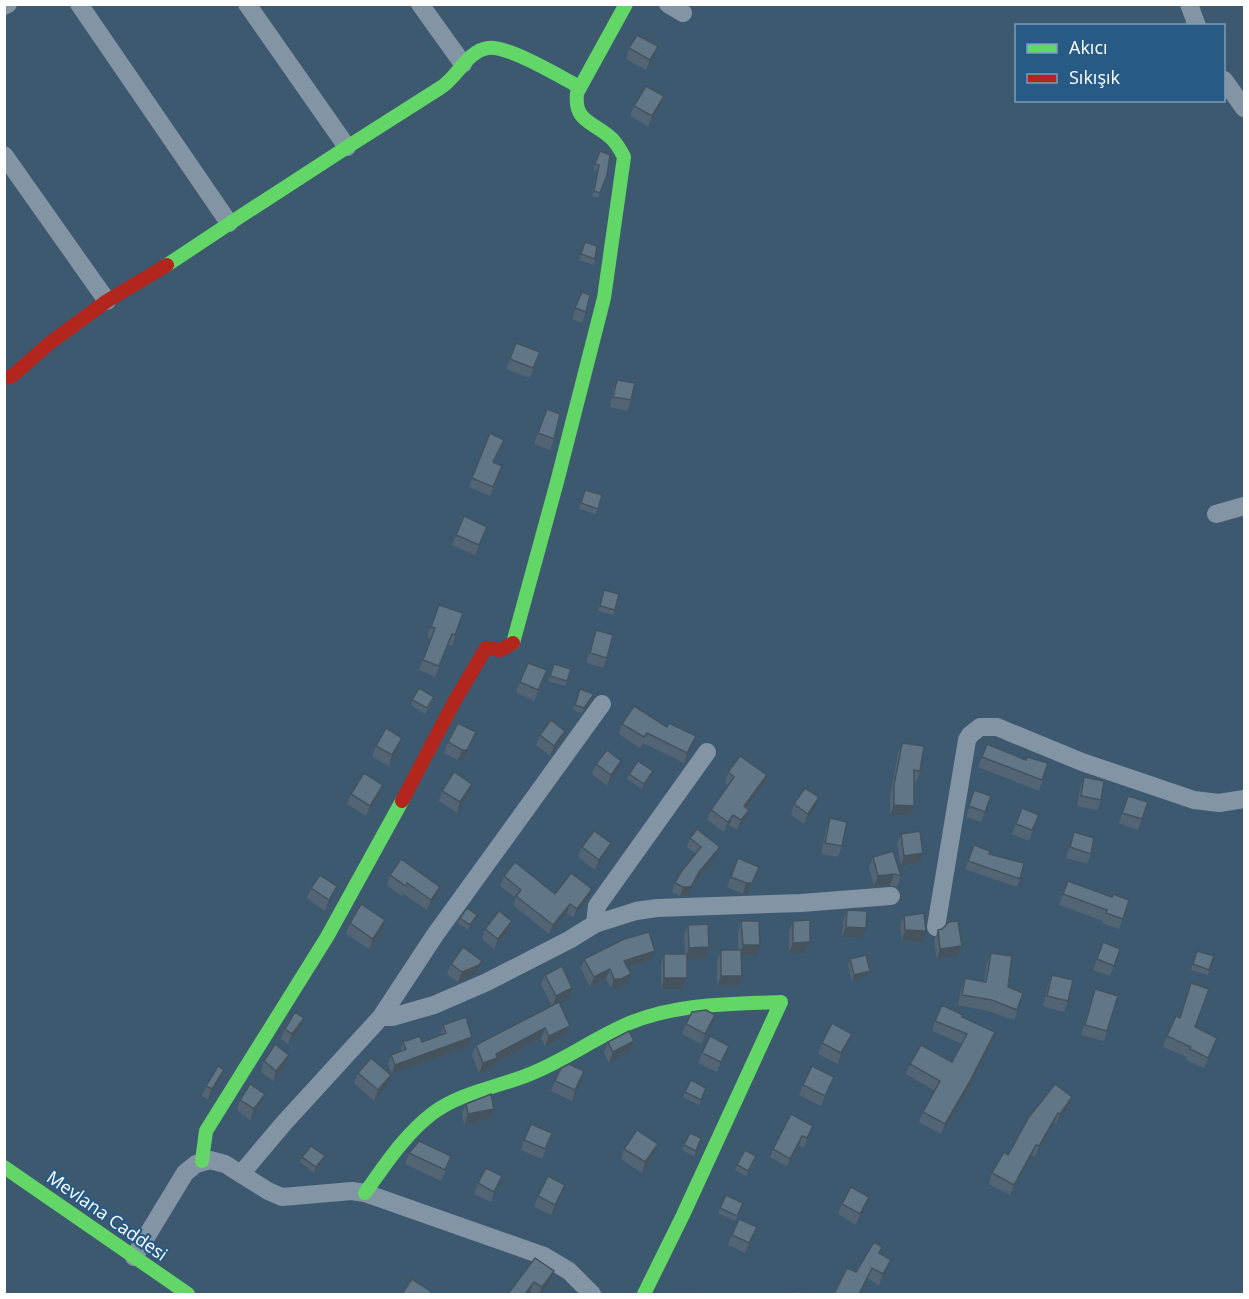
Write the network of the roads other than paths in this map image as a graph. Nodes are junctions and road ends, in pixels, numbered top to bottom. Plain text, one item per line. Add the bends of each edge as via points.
1 (80, 4) edge
2 (247, 4) edge
3 (420, 4) edge
4 (627, 4) edge
5 (1190, 4) edge
6 (1196, 24) edge
7 (463, 64) junction
8 (1225, 81) edge
9 (580, 87) junction
10 (1245, 108) edge
11 (346, 147) junction
12 (4, 155) edge
13 (229, 223) junction
14 (106, 302) junction
15 (4, 378) edge
16 (1245, 506) edge
17 (1216, 514) dead end
18 (602, 704) dead end
19 (707, 752) dead end
20 (1245, 799) edge
21 (891, 896) dead end
22 (595, 924) junction
23 (936, 927) dead end
24 (381, 1017) junction
25 (202, 1161) junction
26 (4, 1167) edge
27 (241, 1174) junction
28 (365, 1193) junction
29 (134, 1257) junction
30 (188, 1294) edge
31 (592, 1294) edge
32 (644, 1294) edge

1 - 13 street
2 - 11 street
3 - 7 street
4 - 9 street
5 - 6 street
7 - 9 street via 482,50 502,49
7 - 11 street via 445,85
8 - 10 street
9 - 25 street via 576,106 581,118 608,135 624,157 604,298 513,643 506,650 486,648 327,937 206,1131
11 - 13 street
12 - 14 street
13 - 14 street
14 - 15 street via 12,376
16 - 17 street
18 - 24 street via 435,935
19 - 22 street via 597,906
20 - 23 street via 1194,800 1082,762 997,727 980,727 967,740
21 - 22 street via 657,908
22 - 24 street via 487,982 434,1005
24 - 27 street
25 - 27 street via 218,1161
25 - 29 street via 184,1173
26 - 29 street, Mevlana Caddesi
27 - 28 street via 282,1197
28 - 31 street via 544,1256 569,1271
28 - 32 street via 423,1122 445,1105 533,1073 645,1017 715,1005 781,1002
29 - 30 street, Mevlana Caddesi

